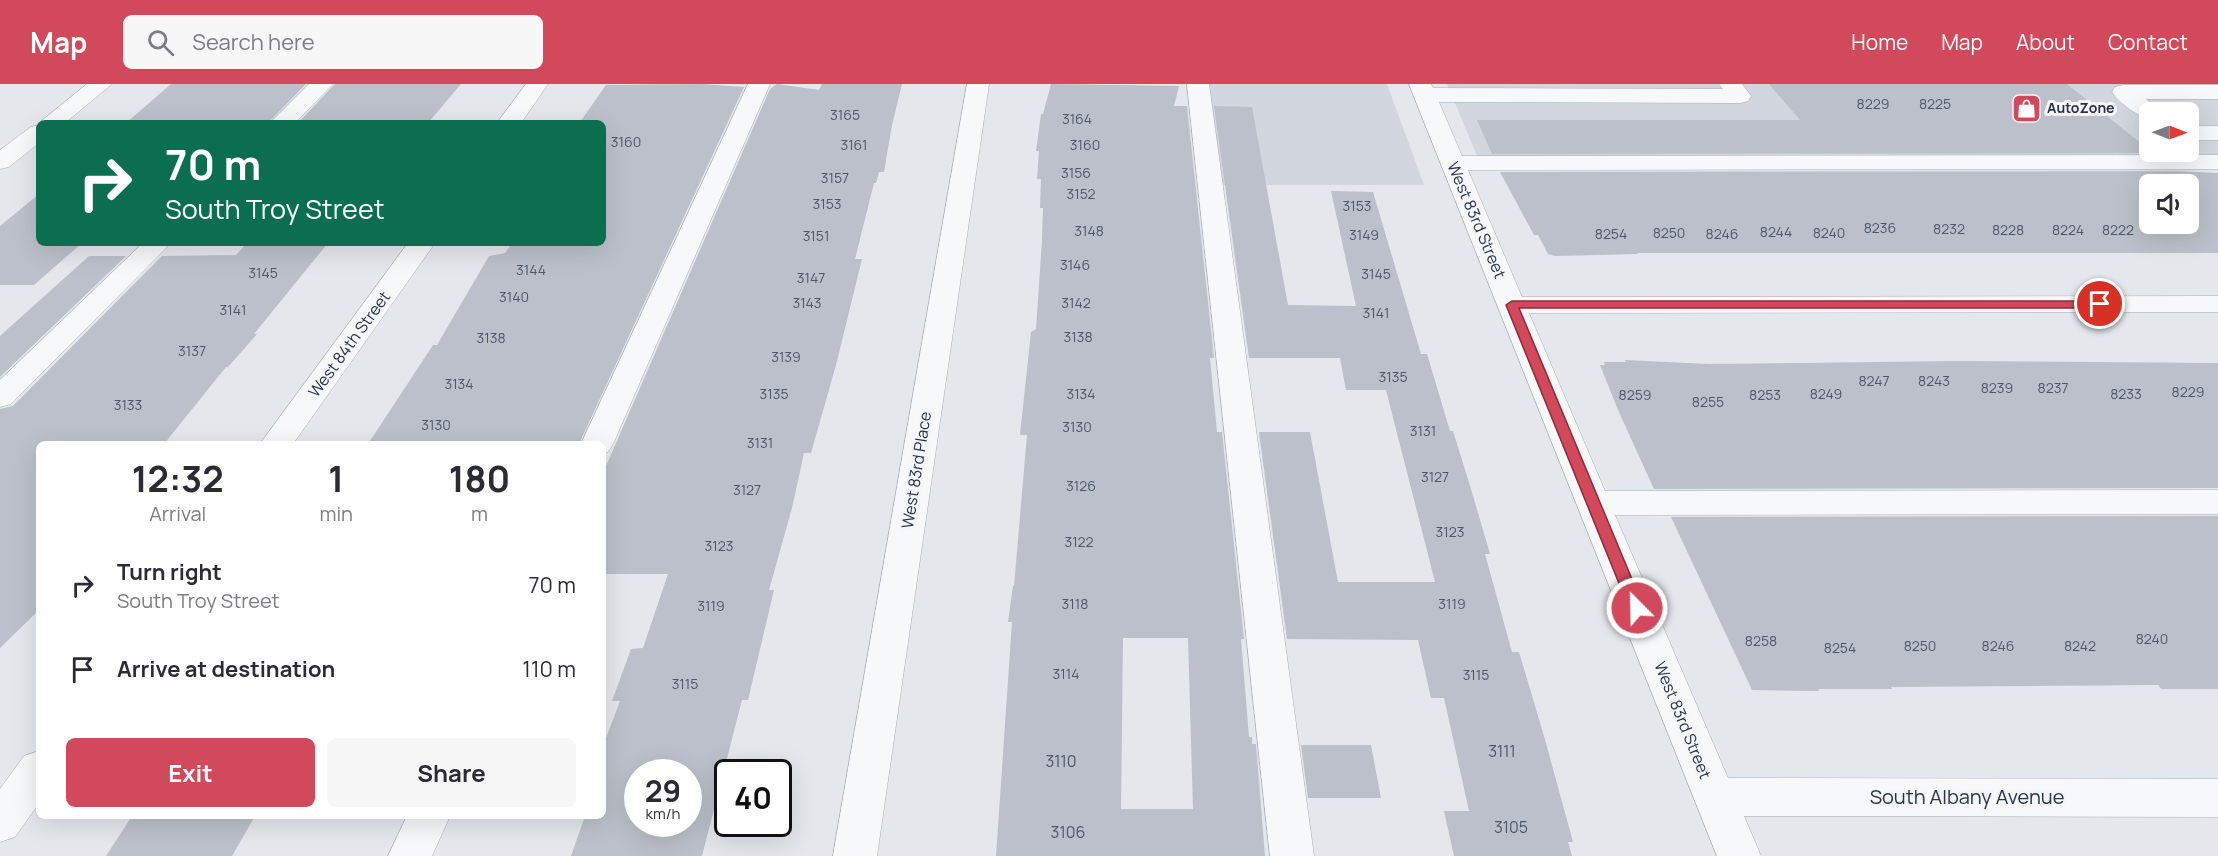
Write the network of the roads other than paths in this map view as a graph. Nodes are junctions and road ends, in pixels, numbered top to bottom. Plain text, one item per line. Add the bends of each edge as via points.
1 (102, 84) edge
2 (321, 84) edge
3 (537, 84) edge
4 (759, 84) edge
5 (978, 84) edge
6 (1198, 84) edge
7 (1730, 84) edge
8 (2118, 88) edge
9 (1423, 90) edge
10 (2218, 92) edge
11 (2139, 104) edge
12 (55, 120) edge
13 (285, 120) edge
14 (511, 120) edge
15 (2199, 133) edge
16 (2218, 133) edge
17 (36, 134) edge
18 (2199, 150) edge
19 (0, 162) edge
20 (2216, 162) edge
21 (1453, 163) junction
22 (155, 246) edge
23 (420, 246) edge
24 (2218, 304) edge
25 (1512, 305) junction
26 (0, 397) edge
27 (278, 441) edge
28 (598, 441) edge
29 (2218, 502) edge
30 (1593, 503) junction
31 (36, 773) edge
32 (1715, 798) junction
33 (2218, 798) edge
34 (428, 819) edge
35 (0, 823) edge
36 (410, 856) edge
37 (855, 856) edge
38 (1292, 856) edge
39 (1739, 856) edge

1 - 12 street
2 - 13 street
3 - 14 street
4 - 28 street
5 - 37 street, West 83rd Place
6 - 38 street
7 - 9 street via 1740,96
8 - 10 street
8 - 11 street
9 - 21 street, West 83rd Street
15 - 16 street
17 - 19 street
18 - 20 street
20 - 21 street
21 - 25 street, West 83rd Street
22 - 26 street
23 - 27 street, West 84th Street
24 - 25 street
25 - 30 street, West 83rd Street
29 - 30 street
30 - 32 street, West 83rd Street
31 - 35 street
32 - 33 street, South Albany Avenue
32 - 39 street, West 83rd Street
34 - 36 street

